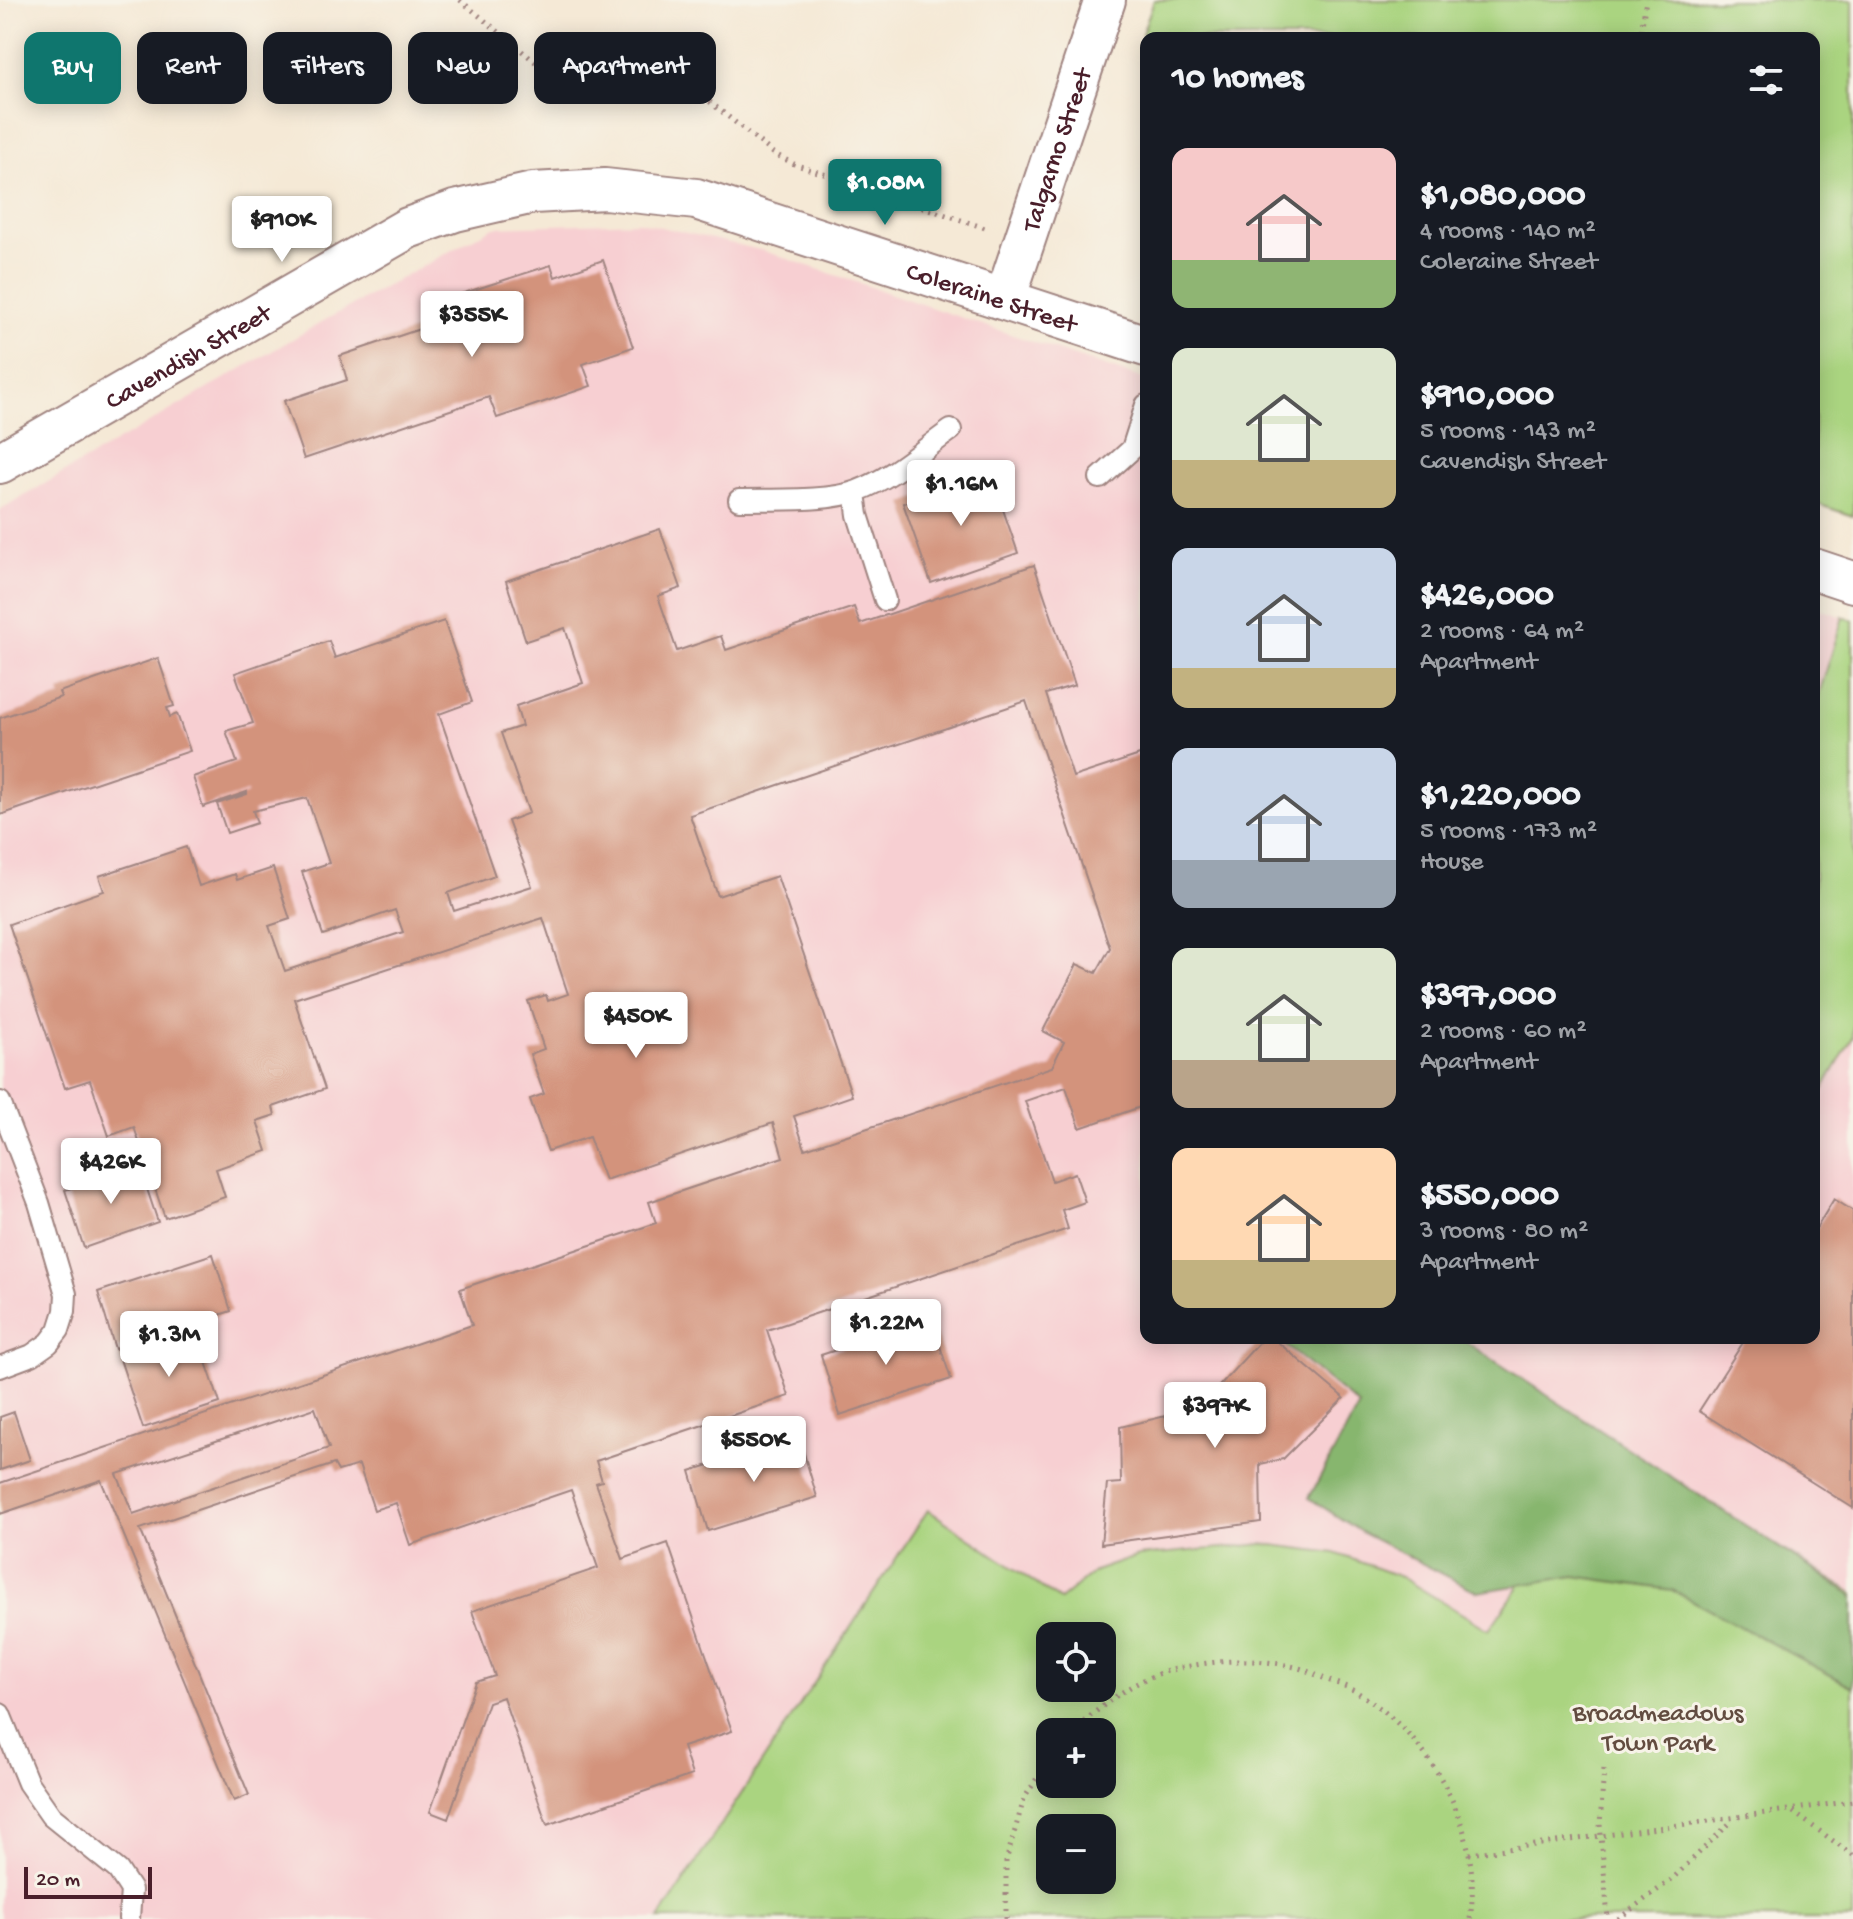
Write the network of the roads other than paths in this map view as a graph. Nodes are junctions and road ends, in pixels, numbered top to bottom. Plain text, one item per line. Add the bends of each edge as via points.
1 (1105, 0) edge
2 (605, 189) joint
3 (1005, 299) junction
4 (1140, 344) edge
5 (1140, 424) edge
6 (951, 430) dead end
7 (0, 463) edge
8 (1100, 478) dead end
9 (855, 493) junction
10 (739, 500) dead end
11 (1820, 571) edge
12 (1853, 582) edge
13 (885, 600) dead end
14 (0, 1102) edge
15 (0, 1367) edge
16 (0, 1714) edge
17 (129, 1919) edge

1 - 3 street, Talgarno Street
2 - 3 street, Coleraine Street via 696,199
2 - 7 street, Cavendish Street via 533,193 408,228
3 - 4 street, Coleraine Street
5 - 8 lane via 1132,449
6 - 9 lane
9 - 10 lane
9 - 13 lane
11 - 12 street
14 - 15 lane via 39,1203 66,1294 59,1330 49,1343
16 - 17 lane via 28,1783 51,1816 118,1870 131,1890

